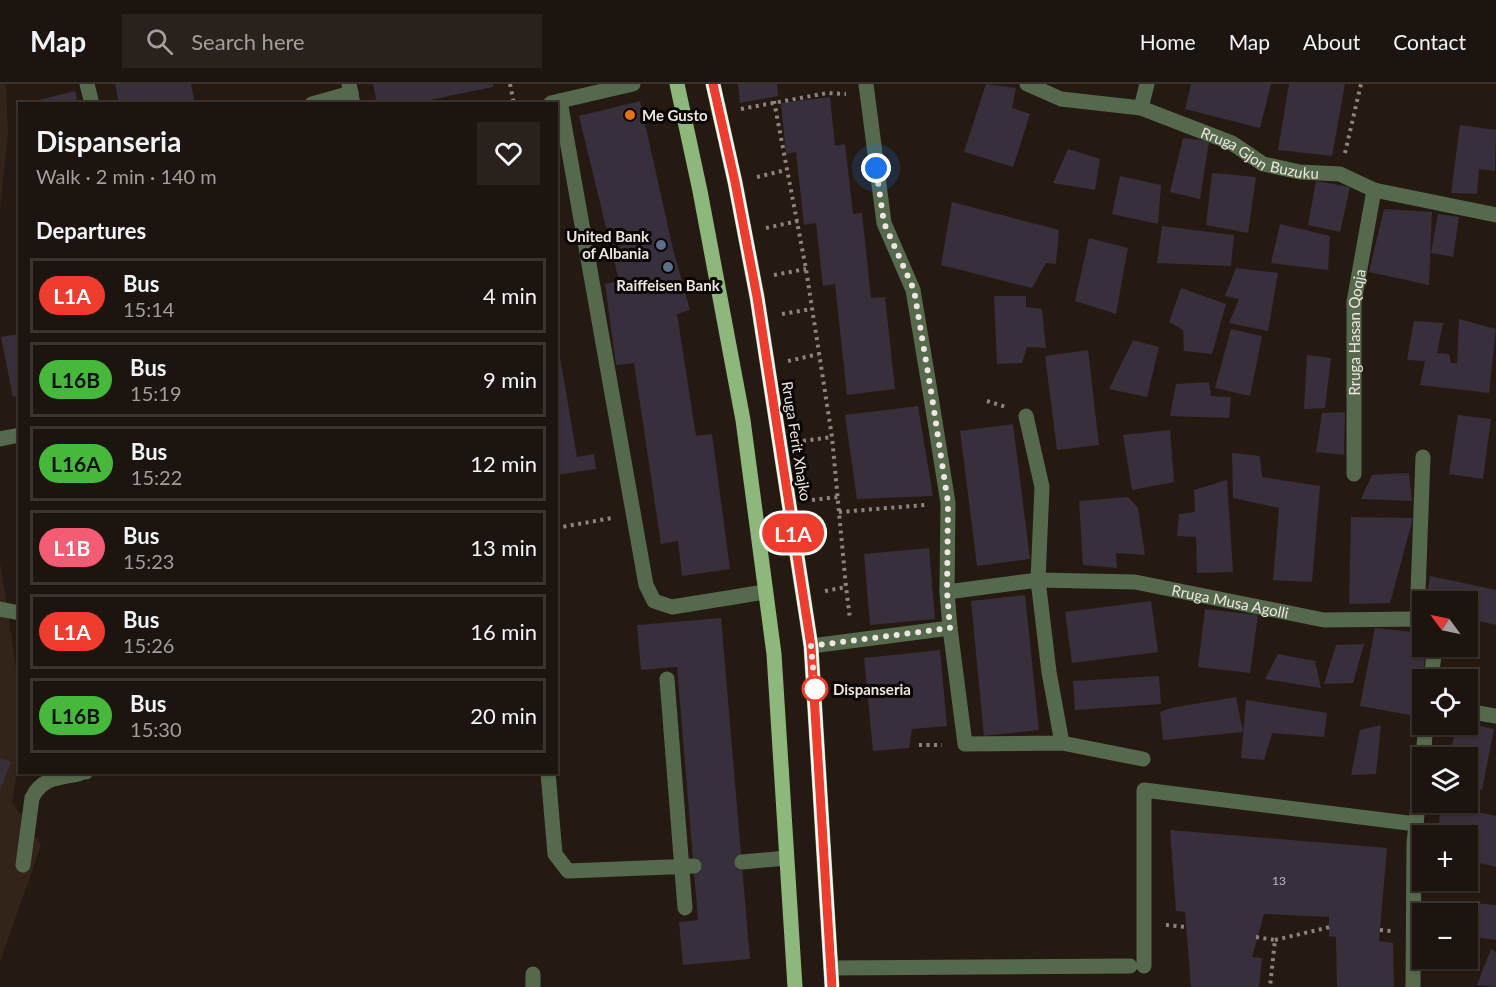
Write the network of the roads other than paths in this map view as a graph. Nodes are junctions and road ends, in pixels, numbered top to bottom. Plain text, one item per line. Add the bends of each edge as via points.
1 (87, 84) edge
2 (633, 84) edge
3 (677, 84) edge
4 (712, 84) edge
5 (1027, 84) edge
6 (1147, 84) edge
7 (867, 90) edge
8 (351, 94) edge
9 (92, 102) edge
10 (320, 102) edge
11 (556, 102) edge
12 (1141, 108) junction
13 (558, 113) edge
14 (1374, 189) junction
15 (1496, 215) edge
16 (1026, 416) dead end
17 (18, 435) edge
18 (0, 439) edge
19 (1423, 457) dead end
20 (1354, 474) dead end
21 (1038, 580) junction
22 (1420, 591) edge
23 (765, 592) junction
24 (947, 592) junction
25 (0, 609) edge
26 (18, 613) edge
27 (1412, 620) edge
28 (950, 628) junction
29 (811, 646) junction
30 (667, 679) dead end
31 (1478, 713) edge
32 (1496, 716) edge
33 (1062, 743) junction
34 (1143, 759) dead end
35 (77, 774) edge
36 (548, 774) edge
37 (1417, 813) edge
38 (1416, 824) junction
39 (786, 858) junction
40 (742, 862) dead end
41 (23, 865) dead end
42 (688, 866) junction
43 (685, 908) dead end
44 (831, 968) junction
45 (795, 987) edge
46 (832, 987) edge
47 (1413, 987) edge

1 - 9 street
2 - 11 street
3 - 23 main road via 741,408
4 - 29 main road, Rruga Ferit Xhajko via 757,297
5 - 12 street, Rruga Gjon Buzuku via 1061,99
6 - 12 street
7 - 24 street via 884,223 914,290 948,503
8 - 10 street
12 - 14 street, Rruga Gjon Buzuku via 1232,143 1263,164 1300,172 1340,174
13 - 23 street via 646,585 654,601 672,607
14 - 15 street, Rruga Gjon Buzuku
14 - 20 street, Rruga Hasan Qoqja via 1354,302
16 - 21 street via 1042,487
17 - 18 street
19 - 22 street
21 - 24 street, Rruga Musa Agolli
21 - 27 street, Rruga Musa Agolli via 1135,582 1324,620
21 - 33 street
23 - 39 main road via 774,654
24 - 28 street
25 - 26 street
28 - 29 street
28 - 33 street via 965,744
29 - 44 main road, Rruga Ferit Xhajko
30 - 42 street
31 - 32 street
33 - 34 street
35 - 41 street via 44,782 37,788 32,798
36 - 42 street via 555,854 568,871
37 - 38 street
38 - 44 street via 1144,790 1137,966
38 - 47 street
39 - 40 street
39 - 45 main road
42 - 43 street
44 - 46 main road, Rruga Ferit Xhajko

